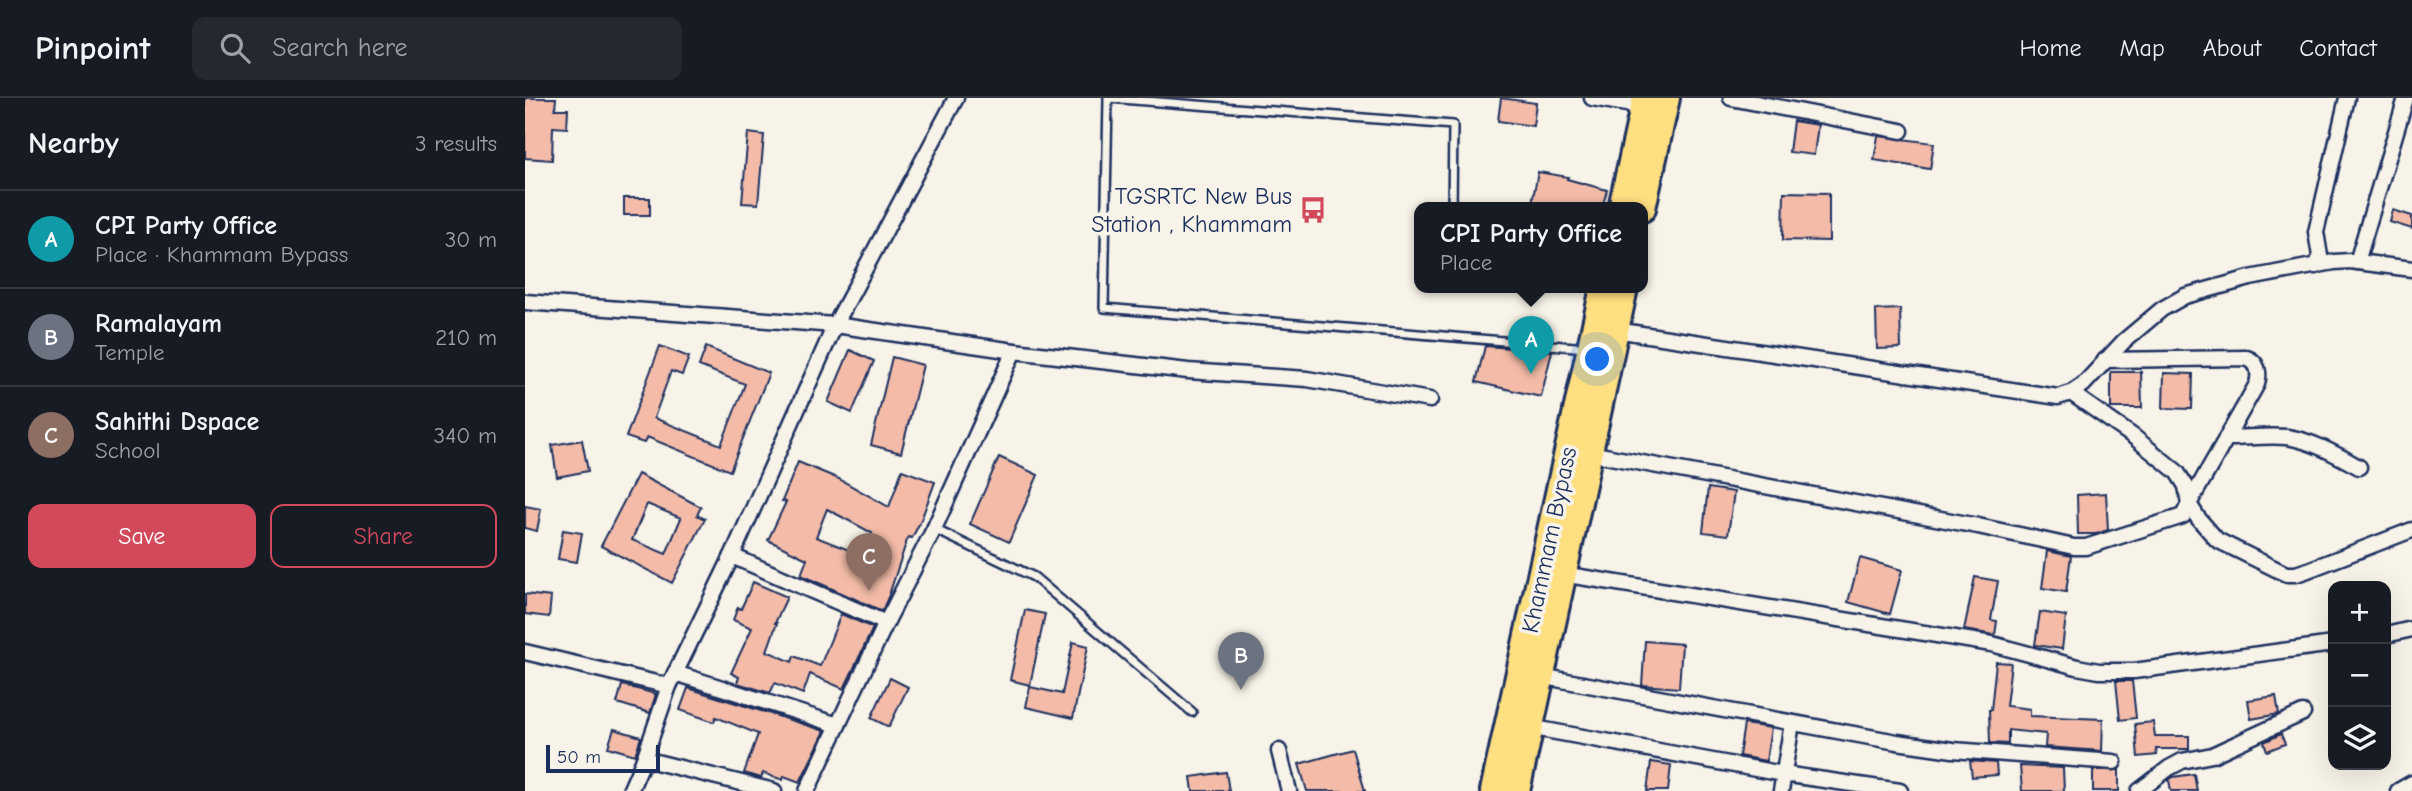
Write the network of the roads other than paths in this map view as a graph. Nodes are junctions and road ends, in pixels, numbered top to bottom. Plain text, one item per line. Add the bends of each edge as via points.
1 (956, 98) edge
2 (1592, 98) edge
3 (1731, 98) edge
4 (2347, 98) edge
5 (2406, 98) edge
6 (1108, 99) edge
7 (1655, 103) edge
8 (1901, 131) dead end
9 (1451, 202) edge
10 (1624, 202) edge
11 (1643, 202) edge
12 (2357, 262) junction
13 (2316, 266) junction
14 (2412, 269) edge
15 (1603, 293) edge
16 (1624, 293) edge
17 (525, 302) edge
18 (835, 325) junction
19 (1615, 330) junction
20 (1591, 348) junction
21 (1014, 351) junction
22 (2105, 360) junction
23 (2071, 393) junction
24 (1430, 400) dead end
25 (2226, 438) junction
26 (1584, 444) junction
27 (2359, 467) dead end
28 (2189, 504) junction
29 (934, 529) junction
30 (2412, 530) edge
31 (732, 556) junction
32 (1562, 574) junction
33 (885, 623) junction
34 (2412, 629) edge
35 (2391, 634) edge
36 (2328, 645) edge
37 (525, 652) edge
38 (1540, 676) junction
39 (672, 680) junction
40 (1192, 712) dead end
41 (2303, 713) dead end
42 (1791, 723) junction
43 (838, 725) junction
44 (1529, 727) junction
45 (1279, 751) dead end
46 (644, 759) junction
47 (2114, 762) dead end
48 (1783, 774) junction
49 (2412, 783) edge
50 (630, 791) edge
51 (774, 791) edge
52 (807, 791) edge
53 (1289, 791) edge
54 (1494, 791) edge
55 (1515, 791) edge
56 (1781, 791) edge
57 (1900, 791) edge
58 (2139, 791) edge
59 (2398, 791) edge

1 - 18 street
2 - 7 street
3 - 8 street
4 - 13 street via 2316,232 2320,256
5 - 12 street
6 - 9 lane via 1453,125
6 - 20 lane via 1104,308
7 - 10 highway
7 - 11 highway
12 - 13 street
12 - 14 street
13 - 22 street via 2185,296 2162,309
15 - 20 highway, Khammam Bypass
16 - 19 highway, Khammam Bypass
17 - 18 street
18 - 21 street
18 - 31 street
19 - 23 street via 2058,397
19 - 26 highway, Khammam Bypass
20 - 26 highway, Khammam Bypass
21 - 24 street via 1307,379
21 - 29 street
22 - 23 street
22 - 25 street via 2252,360 2258,367 2257,384
23 - 28 street via 2177,472 2186,486
25 - 27 street via 2294,439
25 - 28 street
26 - 28 street via 2074,547 2183,516
26 - 32 highway, Khammam Bypass
26 - 54 highway, Khammam Bypass
28 - 30 street via 2217,540 2286,574
29 - 33 street
29 - 40 lane via 1034,577
31 - 33 street
31 - 39 street
32 - 36 street via 1991,644 2099,671
32 - 38 highway, Khammam Bypass
33 - 43 street
34 - 35 street
37 - 39 street
38 - 42 street
38 - 44 highway, Khammam Bypass
39 - 43 street
39 - 46 street
41 - 58 street via 2212,755 2175,765
42 - 47 street via 1953,750
42 - 48 street
43 - 52 street
44 - 48 street
44 - 55 highway, Khammam Bypass
45 - 53 street
46 - 50 street
46 - 51 street
48 - 56 street
48 - 57 street
49 - 59 street

